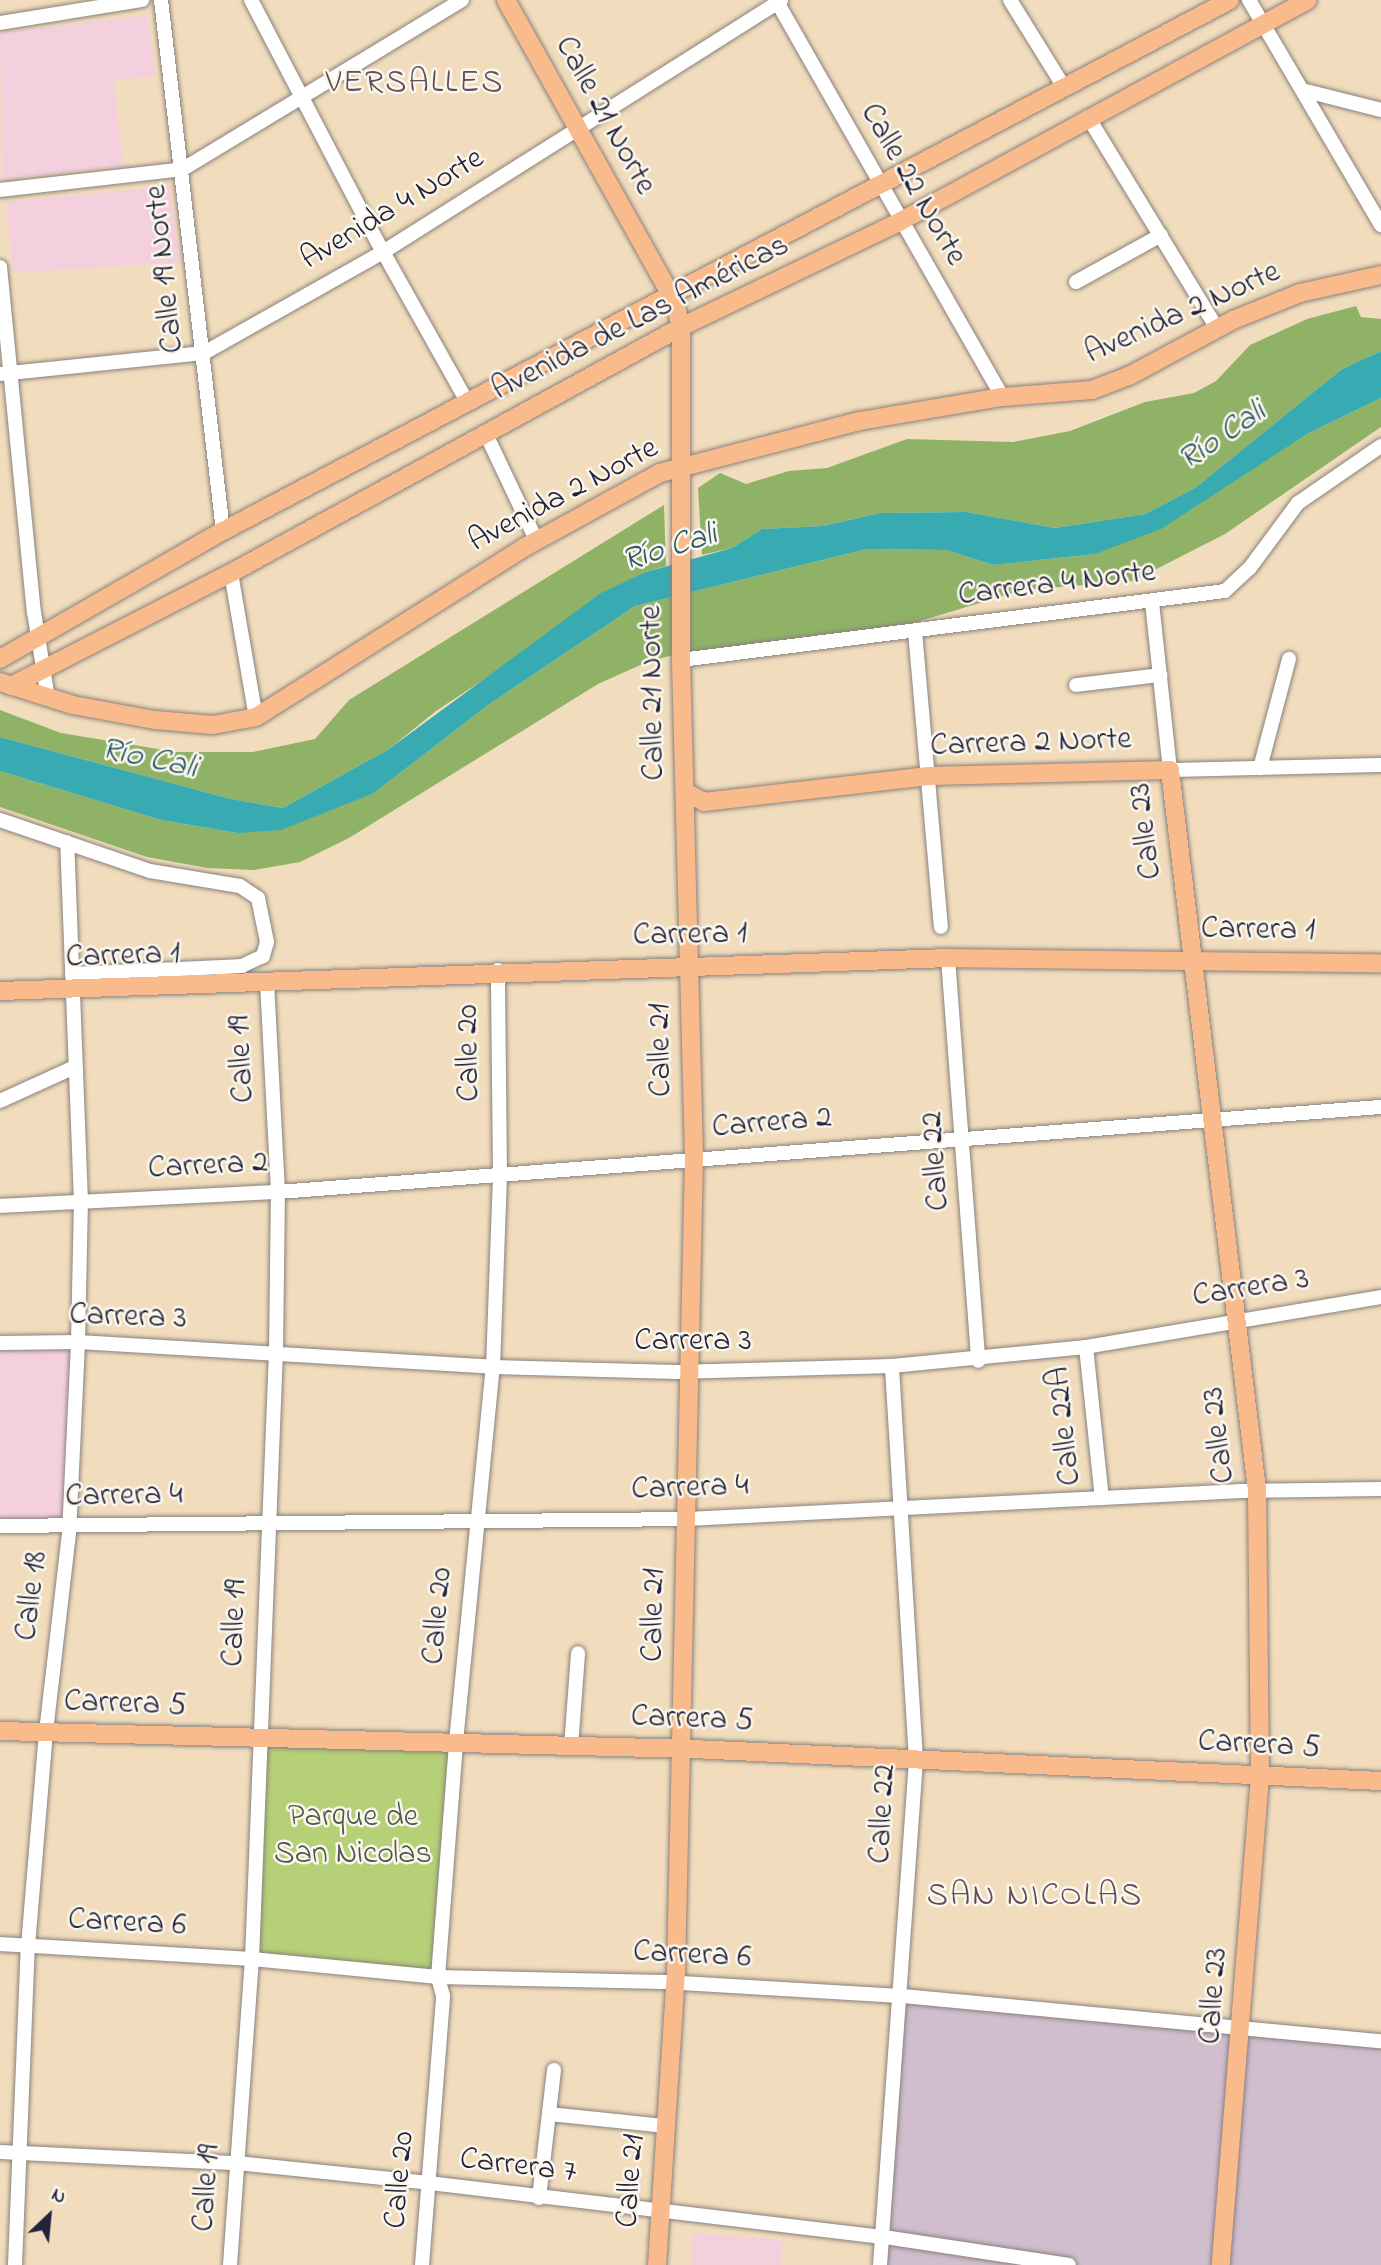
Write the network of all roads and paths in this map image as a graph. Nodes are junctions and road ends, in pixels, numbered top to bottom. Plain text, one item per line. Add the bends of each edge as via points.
1 (142, 0) edge
2 (162, 0) edge
3 (251, 0) edge
4 (462, 0) edge
5 (506, 0) edge
6 (1010, 0) edge
7 (1230, 0) edge
8 (1249, 0) edge
9 (1308, 0) edge
10 (778, 1) edge
11 (0, 23) edge
12 (1264, 25) junction
13 (1064, 87) junction
14 (1306, 91) junction
15 (302, 99) junction
16 (1381, 110) edge
17 (1088, 117) junction
18 (577, 128) junction
19 (183, 169) junction
20 (880, 186) junction
21 (0, 190) edge
22 (899, 222) junction
23 (1381, 225) edge
24 (1161, 235) junction
25 (383, 252) junction
26 (0, 267) edge
27 (1381, 275) edge
28 (1076, 282) dead end
29 (669, 295) junction
30 (681, 327) junction
31 (1217, 328) junction
32 (204, 353) junction
33 (6, 373) edge
34 (1002, 397) junction
35 (468, 403) junction
36 (486, 433) junction
37 (1381, 446) edge
38 (680, 466) junction
39 (223, 531) junction
40 (536, 540) junction
41 (231, 573) junction
42 (1152, 603) junction
43 (915, 631) junction
44 (38, 636) junction
45 (0, 659) edge
46 (1289, 659) dead end
47 (681, 660) junction
48 (43, 669) junction
49 (1160, 675) junction
50 (1076, 685) dead end
51 (4, 687) edge
52 (48, 698) junction
53 (256, 718) junction
54 (1381, 765) edge
55 (1260, 768) junction
56 (1170, 770) junction
57 (929, 776) junction
58 (686, 792) junction
59 (704, 802) junction
60 (0, 820) edge
61 (686, 822) junction
62 (67, 842) junction
63 (941, 927) dead end
64 (948, 958) junction
65 (1192, 959) junction
66 (1381, 963) edge
67 (690, 967) junction
68 (498, 970) junction
69 (72, 982) junction
70 (267, 982) junction
71 (0, 991) edge
72 (75, 1067) junction
73 (0, 1101) edge
74 (1381, 1107) edge
75 (1212, 1118) junction
76 (964, 1138) junction
77 (694, 1159) junction
78 (500, 1174) junction
79 (278, 1192) junction
80 (81, 1202) junction
81 (0, 1206) edge
82 (1381, 1297) edge
83 (1236, 1319) junction
84 (78, 1342) junction
85 (0, 1343) edge
86 (1086, 1347) junction
87 (276, 1352) junction
88 (978, 1361) junction
89 (892, 1366) junction
90 (493, 1367) junction
91 (688, 1372) junction
92 (1381, 1489) edge
93 (1257, 1490) junction
94 (1102, 1498) junction
95 (899, 1508) junction
96 (687, 1519) junction
97 (476, 1521) junction
98 (267, 1524) junction
99 (69, 1526) junction
100 (0, 1527) edge
101 (578, 1653) dead end
102 (0, 1731) edge
103 (46, 1732) junction
104 (261, 1740) junction
105 (456, 1742) junction
106 (571, 1747) junction
107 (681, 1749) junction
108 (916, 1760) junction
109 (1260, 1776) junction
110 (1381, 1782) edge
111 (0, 1944) edge
112 (28, 1946) junction
113 (252, 1959) junction
114 (438, 1977) junction
115 (676, 1982) junction
116 (902, 1996) junction
117 (1243, 2028) junction
118 (1381, 2040) edge
119 (554, 2070) dead end
120 (549, 2113) junction
121 (666, 2126) junction
122 (0, 2152) edge
123 (20, 2153) junction
124 (237, 2163) junction
125 (429, 2183) junction
126 (539, 2198) junction
127 (660, 2213) junction
128 (884, 2236) junction
129 (15, 2265) edge
130 (230, 2265) edge
131 (422, 2265) edge
132 (657, 2265) edge
133 (880, 2265) edge
134 (1069, 2265) edge
135 (1221, 2265) edge

1 - 11 street
2 - 19 street, Calle 19 Norte
3 - 15 street
4 - 15 street
5 - 18 main road, Calle 21 Norte
6 - 13 street
7 - 13 main road, Avenida de Las Américas
8 - 12 street
9 - 12 main road, Avenida de Las Américas
10 - 18 street, Avenida 4 Norte
10 - 20 street, Calle 22 Norte
12 - 14 street
12 - 17 main road, Avenida de Las Américas
13 - 20 main road, Avenida de Las Américas
14 - 16 street
14 - 23 street
15 - 19 street
15 - 25 street
17 - 22 main road, Avenida de Las Américas
17 - 24 street
18 - 25 street, Avenida 4 Norte
18 - 29 main road, Calle 21 Norte
19 - 21 street
19 - 32 street, Calle 19 Norte
20 - 22 street, Calle 22 Norte
20 - 29 main road, Avenida de Las Américas
22 - 30 main road, Avenida de Las Américas
22 - 34 street, Calle 22 Norte
24 - 28 street
24 - 31 street
25 - 32 street, Avenida 4 Norte
25 - 35 street
26 - 33 street
27 - 31 main road, Avenida 2 Norte via 1300,293
29 - 30 main road, Calle 21 Norte
29 - 35 main road, Avenida de Las Américas
30 - 36 main road, Avenida de Las Américas
30 - 38 main road, Calle 21 Norte
31 - 34 main road, Avenida 2 Norte via 1129,376 1092,390
32 - 33 street, Avenida 4 Norte
32 - 39 street, Calle 19 Norte
33 - 44 street
34 - 38 main road, Avenida 2 Norte via 860,421
35 - 39 main road, Avenida de Las Américas
36 - 40 street
36 - 41 main road, Avenida de Las Américas
37 - 42 street, Carrera 4 Norte via 1298,503 1249,569 1225,592
38 - 40 main road, Avenida 2 Norte
38 - 47 main road, Calle 21 Norte
39 - 44 main road, Avenida de Las Américas
40 - 53 main road, Avenida 2 Norte
41 - 48 main road, Avenida de Las Américas
41 - 53 street
42 - 43 street, Carrera 4 Norte
42 - 49 street, Calle 23
43 - 47 street, Carrera 4 Norte
43 - 57 street
44 - 45 main road, Avenida de Las Américas
44 - 48 street
46 - 55 street
47 - 58 main road, Calle 21 Norte
48 - 51 main road, Avenida de Las Américas
48 - 52 street
49 - 50 street
49 - 56 street, Calle 23
51 - 52 main road, Avenida 2 Norte
52 - 53 main road, Avenida 2 Norte via 155,720 213,725
54 - 55 street, Carrera 2 Norte
55 - 56 street, Carrera 2 Norte
56 - 57 main road, Carrera 2 Norte
56 - 65 main road, Calle 23
57 - 59 main road, Carrera 2 Norte
57 - 63 street
58 - 59 main road
58 - 61 main road, Calle 21 Norte
59 - 61 main road
60 - 62 street
61 - 67 main road, Calle 21 Norte
62 - 69 street, Calle 18
62 - 69 street, Carrera 1 via 150,872 240,886 258,898 267,942 263,956 242,965
64 - 65 main road, Carrera 1
64 - 67 main road, Carrera 1
64 - 76 street, Calle 22
65 - 66 main road, Carrera 1
65 - 75 main road, Calle 23
67 - 68 main road, Carrera 1
67 - 77 main road, Calle 21
68 - 70 main road, Carrera 1
68 - 78 street, Calle 20
69 - 70 main road, Carrera 1
69 - 71 main road, Carrera 1
69 - 72 street, Calle 18
70 - 79 street, Calle 19
72 - 73 street
72 - 80 street, Calle 18
74 - 75 street, Carrera 2
75 - 76 street, Carrera 2
75 - 83 main road, Calle 23
76 - 77 street, Carrera 2
76 - 88 street, Calle 22
77 - 78 street, Carrera 2
77 - 91 main road, Calle 21
78 - 79 street, Carrera 2
78 - 90 street, Calle 20
79 - 80 street, Carrera 2
79 - 87 street, Calle 19
80 - 81 street, Carrera 2
80 - 84 street, Calle 18
82 - 83 street, Carrera 3
83 - 86 street, Carrera 3
83 - 93 main road, Calle 23
84 - 85 street, Carrera 3
84 - 87 street, Carrera 3
84 - 99 street, Calle 18
86 - 88 street, Carrera 3
86 - 94 street, Calle 22A
87 - 90 street, Carrera 3
87 - 98 street, Calle 19
88 - 89 street, Carrera 3
89 - 91 street, Carrera 3
89 - 95 street, Calle 22
90 - 91 street, Carrera 3
90 - 97 street, Calle 20
91 - 96 main road, Calle 21
92 - 93 street, Carrera 4
93 - 94 street, Carrera 4
93 - 109 main road, Calle 23
94 - 95 street, Carrera 4
95 - 96 street, Carrera 4
95 - 108 street, Calle 22
96 - 97 street, Carrera 4
96 - 107 main road, Calle 21
97 - 98 street, Carrera 4
97 - 105 street, Calle 20
98 - 99 street, Carrera 4
98 - 104 street, Calle 19
99 - 100 street, Carrera 4
99 - 103 street, Calle 18
101 - 106 street
102 - 103 main road, Carrera 5
103 - 104 main road, Carrera 5
103 - 112 street, Calle 18
104 - 105 main road, Carrera 5
104 - 113 street, Calle 19
105 - 106 main road, Carrera 5
105 - 114 street, Calle 20
106 - 107 main road, Carrera 5
107 - 108 main road, Carrera 5
107 - 115 main road, Calle 21
108 - 109 main road, Carrera 5
108 - 116 street, Calle 22
109 - 110 main road, Carrera 5
109 - 117 main road, Calle 23
111 - 112 street, Carrera 6
112 - 113 street, Carrera 6
112 - 123 street, Calle 18
113 - 114 street, Carrera 6
113 - 124 street, Calle 19
114 - 115 street, Carrera 6
114 - 125 street, Calle 20 via 443,1996
115 - 116 street, Carrera 6
115 - 121 main road, Calle 21
116 - 117 street, Carrera 6
116 - 128 street, Calle 22
117 - 118 street, Carrera 6
117 - 135 main road, Calle 23
119 - 120 street
120 - 121 street
120 - 126 street
121 - 127 main road, Calle 21
122 - 123 street, Carrera 7
123 - 124 street, Carrera 7
123 - 129 street, Calle 18
124 - 125 street, Carrera 7
124 - 130 street, Calle 19
125 - 126 street, Carrera 7
125 - 131 street, Calle 20
126 - 127 street, Carrera 7
127 - 128 street, Carrera 7
127 - 132 main road, Calle 21
128 - 133 street, Calle 22
128 - 134 street, Carrera 7

